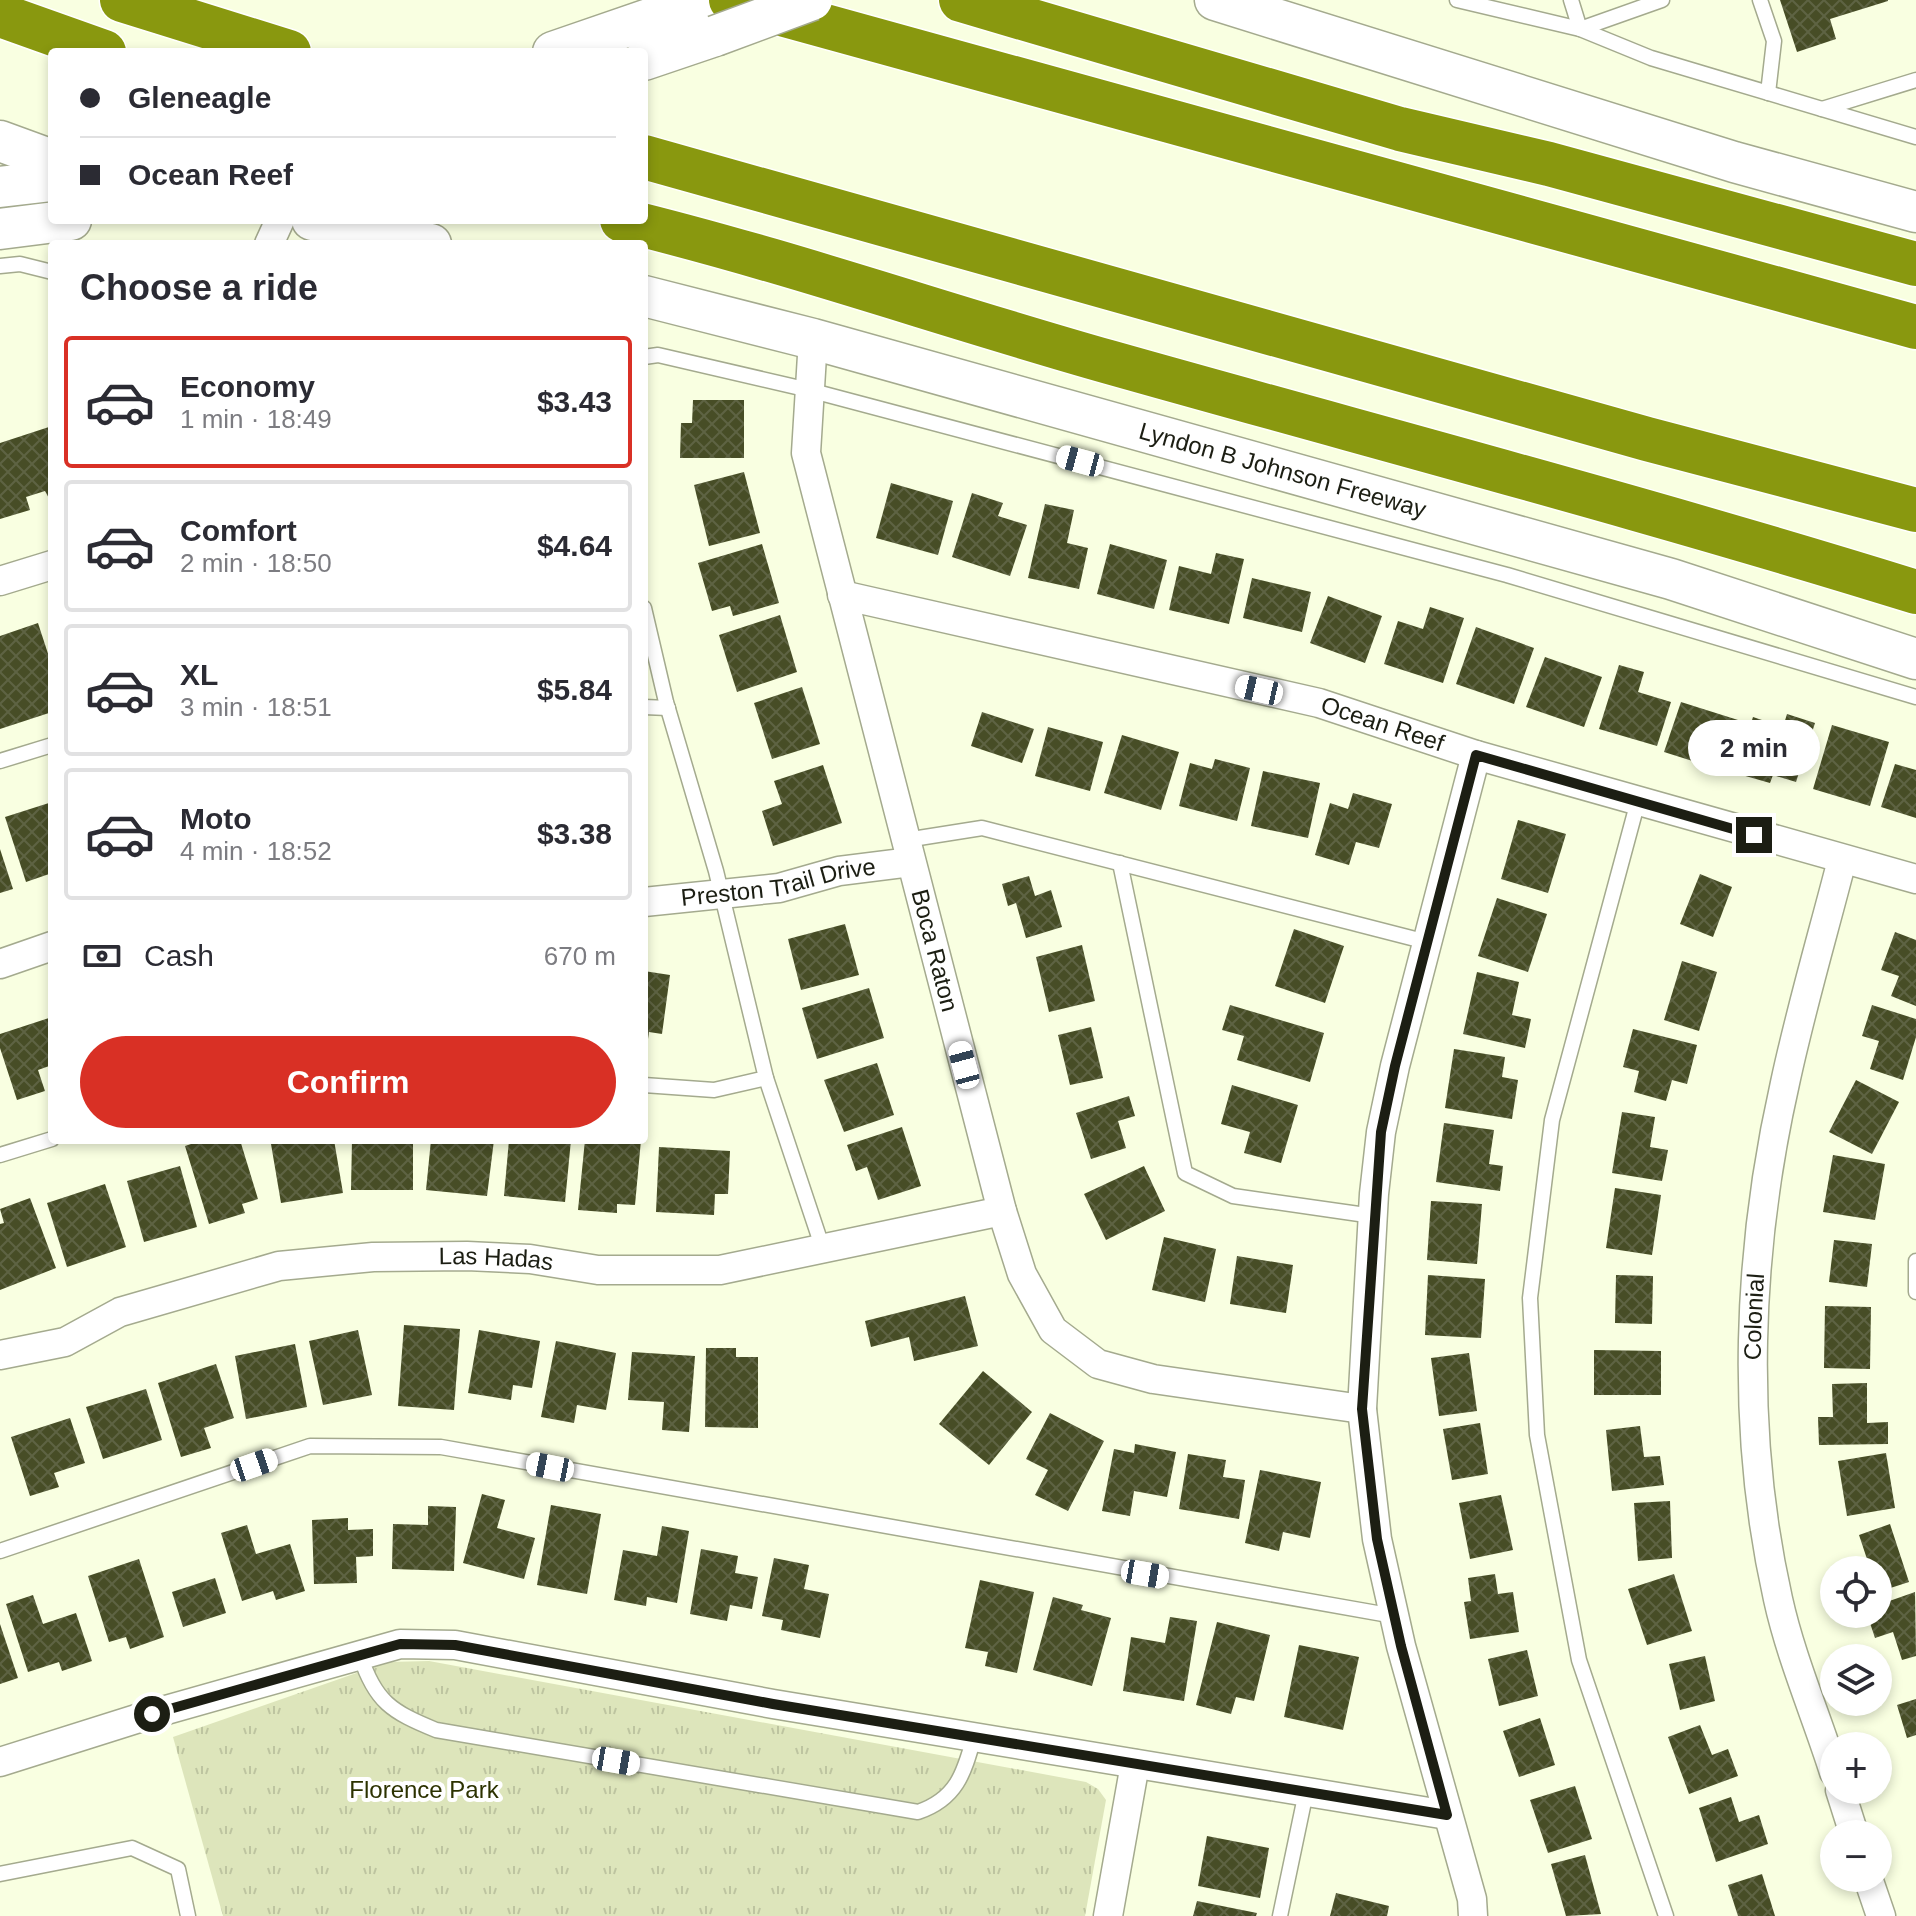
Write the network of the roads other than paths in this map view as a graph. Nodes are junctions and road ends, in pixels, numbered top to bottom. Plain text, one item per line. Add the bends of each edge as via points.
1 (122, 0) edge
2 (704, 0) edge
3 (731, 0) edge
4 (812, 0) edge
5 (961, 0) edge
6 (1215, 0) edge
7 (1457, 0) edge
8 (1571, 0) edge
9 (1662, 0) edge
10 (1760, 0) edge
11 (1495, 5) edge
12 (0, 15) edge
13 (1580, 29) junction
14 (93, 48) edge
15 (276, 48) edge
16 (565, 48) edge
17 (648, 59) edge
18 (1916, 80) edge
19 (1768, 93) junction
20 (1822, 109) junction
21 (1916, 137) edge
22 (0, 141) edge
23 (648, 158) edge
24 (48, 159) edge
25 (48, 181) edge
26 (0, 187) edge
27 (1916, 212) edge
28 (48, 223) edge
29 (352, 224) edge
30 (638, 224) edge
31 (0, 229) edge
32 (415, 240) edge
33 (1916, 264) edge
34 (0, 266) edge
35 (48, 271) edge
36 (648, 297) edge
37 (1916, 327) edge
38 (813, 339) junction
39 (648, 356) edge
40 (809, 390) junction
41 (1916, 510) edge
42 (48, 566) edge
43 (0, 581) edge
44 (1916, 592) edge
45 (842, 595) junction
46 (648, 625) edge
47 (1916, 659) edge
48 (1916, 697) edge
49 (648, 707) edge
50 (668, 708) junction
51 (48, 746) edge
52 (1476, 755) junction
53 (0, 761) edge
54 (1638, 801) junction
55 (909, 851) junction
56 (1842, 860) junction
57 (1120, 863) junction
58 (1916, 879) edge
59 (721, 896) junction
60 (648, 902) edge
61 (1427, 942) junction
62 (48, 947) edge
63 (0, 964) edge
64 (766, 1078) junction
65 (648, 1085) edge
66 (48, 1140) edge
67 (0, 1155) edge
68 (1002, 1211) junction
69 (1373, 1216) junction
70 (823, 1249) junction
71 (1916, 1261) edge
72 (1916, 1292) edge
73 (0, 1355) edge
74 (1362, 1409) junction
75 (0, 1551) edge
76 (1394, 1616) junction
77 (360, 1655) junction
78 (1821, 1732) edge
79 (974, 1737) junction
80 (0, 1762) edge
81 (1135, 1764) junction
82 (1306, 1792) junction
83 (1447, 1815) junction
84 (0, 1874) edge
85 (1873, 1892) edge
86 (188, 1916) edge
87 (1108, 1916) edge
88 (1280, 1916) edge
89 (1473, 1916) edge
90 (1666, 1916) edge
91 (1881, 1916) edge

1 - 15 highway
2 - 16 main road
3 - 37 highway
4 - 17 main road, bridge
5 - 33 highway via 1400,129
6 - 27 main road via 1734,162
7 - 11 lane
8 - 13 lane
9 - 13 lane
10 - 19 lane via 1774,41
11 - 13 lane
12 - 14 highway
13 - 19 lane via 1651,58
18 - 20 lane
19 - 20 lane
20 - 21 lane
22 - 24 main road
23 - 41 highway
25 - 26 main road
28 - 31 main road
29 - 32 main road
30 - 44 highway
34 - 35 lane via 20,264
36 - 38 main road, Lyndon B Johnson Freeway
38 - 40 street, Boca Raton
38 - 47 main road, Lyndon B Johnson Freeway via 1671,579
39 - 40 lane
40 - 45 street, Boca Raton via 806,453
40 - 48 lane via 1507,575
42 - 43 street
45 - 52 street, Ocean Reef via 1319,703
45 - 55 street, Boca Raton
46 - 50 lane
49 - 50 lane
50 - 59 lane
51 - 53 lane
52 - 54 street, Ocean Reef
52 - 61 street
54 - 56 street, Ocean Reef
54 - 90 lane via 1552,1120 1530,1298 1537,1435 1579,1660
55 - 57 lane via 982,828
55 - 59 street, Preston Trail Drive via 779,888
55 - 68 street, Boca Raton
56 - 58 street, Ocean Reef
56 - 78 street, Colonial via 1782,1099 1755,1278 1751,1366 1760,1485 1778,1600
57 - 61 lane
57 - 69 lane via 1185,1173 1233,1196
59 - 60 street, Preston Trail Drive
59 - 64 lane
61 - 69 street via 1381,1132
62 - 63 street
64 - 65 lane via 714,1090
64 - 70 lane
66 - 67 lane
68 - 70 street, Las Hadas
68 - 74 street, Boca Raton via 1022,1274 1053,1330 1098,1364 1153,1379
69 - 74 street
70 - 73 street, Las Hadas via 720,1270 598,1270 467,1256 279,1266 120,1312 65,1342
71 - 72 lane
74 - 76 street via 1377,1539
75 - 76 lane via 310,1446 441,1447
76 - 83 street
77 - 79 street via 400,1644 455,1645
77 - 79 lane via 369,1684 385,1704 436,1730 918,1812 935,1806 956,1787
77 - 80 street
79 - 81 street
81 - 82 street
81 - 87 street
82 - 83 street
82 - 88 lane
83 - 89 street
84 - 86 lane via 132,1848 178,1869
85 - 91 street

